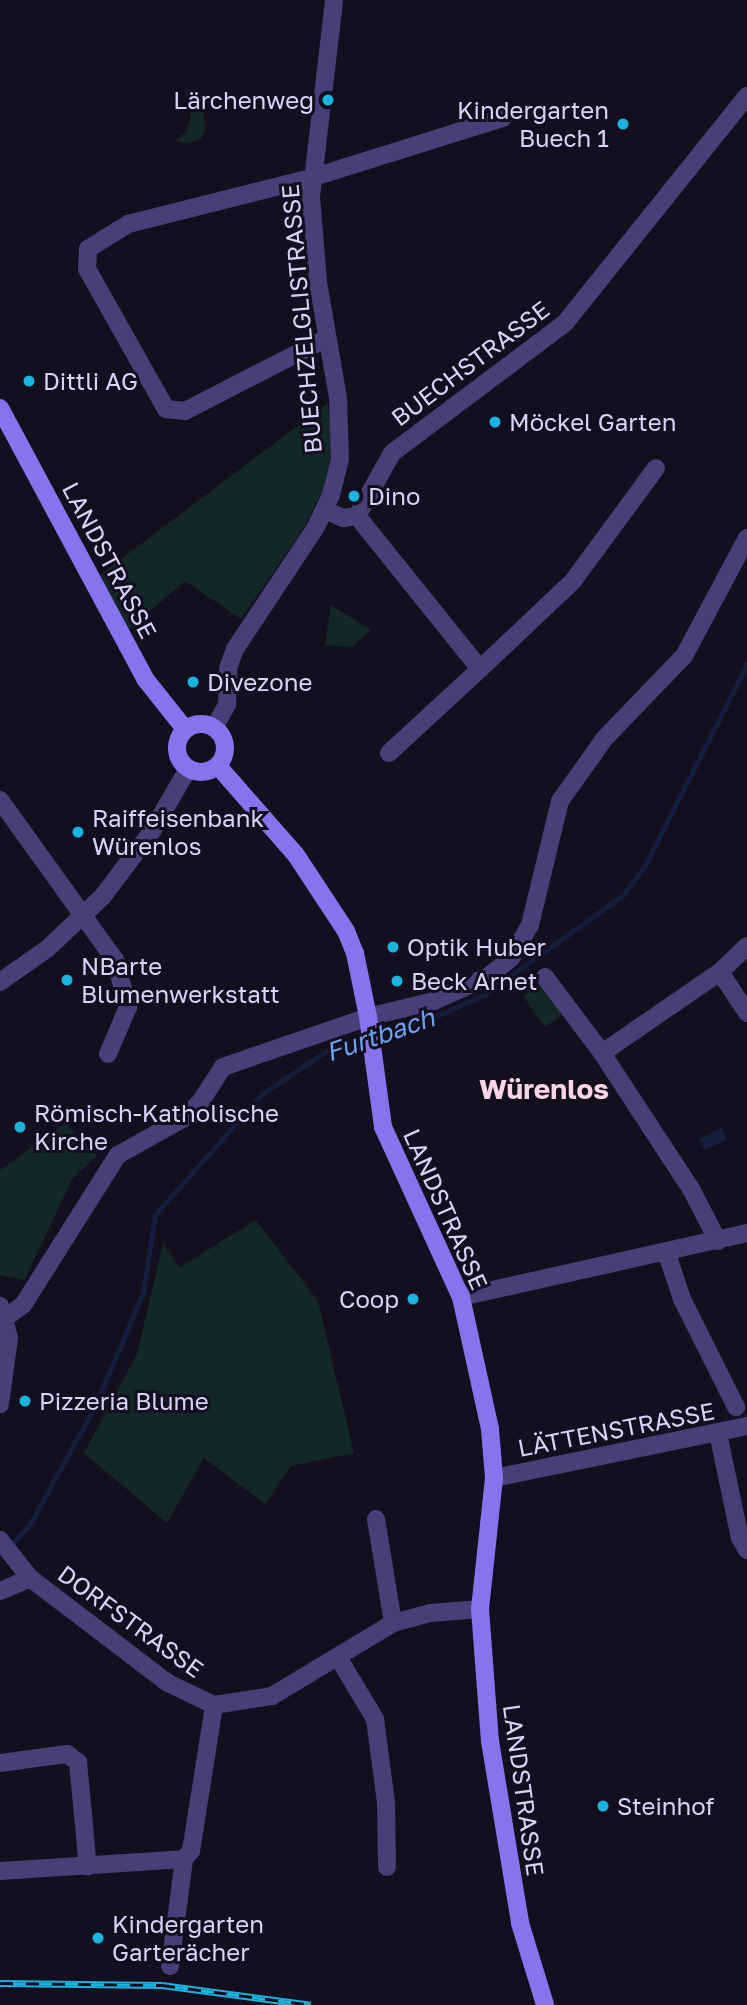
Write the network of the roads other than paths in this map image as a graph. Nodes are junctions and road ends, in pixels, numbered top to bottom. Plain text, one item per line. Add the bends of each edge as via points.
1 (334, 0) edge
2 (747, 96) edge
3 (503, 118) dead end
4 (311, 178) junction
5 (327, 338) junction
6 (0, 408) edge
7 (656, 468) dead end
8 (325, 510) junction
9 (357, 516) junction
10 (747, 538) edge
11 (480, 668) junction
12 (214, 728) junction
13 (185, 729) junction
14 (389, 753) dead end
15 (218, 766) junction
16 (188, 769) junction
17 (0, 800) edge
18 (86, 915) junction
19 (747, 946) edge
20 (720, 972) junction
21 (545, 977) dead end
22 (0, 982) edge
23 (747, 1013) edge
24 (368, 1022) junction
25 (602, 1053) junction
26 (108, 1054) dead end
27 (747, 1233) edge
28 (718, 1241) junction
29 (666, 1251) junction
30 (461, 1297) junction
31 (2, 1312) edge
32 (0, 1404) edge
33 (736, 1407) dead end
34 (747, 1426) edge
35 (718, 1433) junction
36 (494, 1478) junction
37 (376, 1519) dead end
38 (0, 1541) edge
39 (747, 1550) edge
40 (30, 1578) junction
41 (0, 1591) edge
42 (480, 1609) junction
43 (393, 1623) junction
44 (339, 1659) junction
45 (214, 1705) junction
46 (0, 1763) edge
47 (184, 1859) junction
48 (88, 1867) junction
49 (387, 1867) dead end
50 (0, 1871) edge
51 (170, 1966) dead end
52 (545, 2005) edge

1 - 4 street, BUECHZELGLISTRASSE
2 - 9 street, BUECHSTRASSE via 565,323 392,453
3 - 4 street
4 - 5 street, BUECHZELGLISTRASSE
4 - 5 street via 128,224 88,249 87,269 166,409 185,411
5 - 8 street, BUECHZELGLISTRASSE via 341,430 335,482
6 - 13 main road, LANDSTRASSE via 146,680
7 - 11 street via 573,582
8 - 9 street via 343,518
8 - 12 street, BUECHZELGLISTRASSE via 235,649 227,705
9 - 11 street
10 - 24 street via 684,656 605,738 560,801 530,925 511,958 458,991
11 - 14 street
12 - 13 main road via 194,725
12 - 15 main road via 225,750
13 - 16 main road via 177,750
15 - 16 main road via 203,772
15 - 24 main road, LANDSTRASSE via 296,855 346,931 355,953
16 - 18 street via 136,854
17 - 18 street
18 - 22 street
18 - 26 street via 115,960 128,1007
19 - 20 street
20 - 23 street
20 - 25 street
21 - 25 street
24 - 30 main road, LANDSTRASSE via 383,1127
24 - 31 street via 349,1023 233,1061 184,1118 118,1155 23,1305
25 - 28 street via 691,1189
27 - 28 street
28 - 29 street
29 - 30 street
29 - 33 street via 682,1299
30 - 36 main road, LANDSTRASSE via 490,1429
31 - 32 street via 8,1347
34 - 35 street, LÄTTENSTRASSE
35 - 36 street, LÄTTENSTRASSE
35 - 39 street via 740,1538
36 - 42 main road, LANDSTRASSE
37 - 43 street
38 - 40 street, DORFSTRASSE
40 - 41 street
40 - 45 street, DORFSTRASSE via 168,1683
42 - 43 street, DORFSTRASSE via 431,1613
42 - 52 main road, LANDSTRASSE via 490,1741 508,1863
43 - 44 street, DORFSTRASSE via 370,1634
44 - 45 street, DORFSTRASSE via 272,1696
44 - 49 street via 375,1719 386,1802
45 - 47 street via 191,1852
46 - 48 street via 67,1754 78,1762
47 - 48 street
47 - 51 street
48 - 50 street

